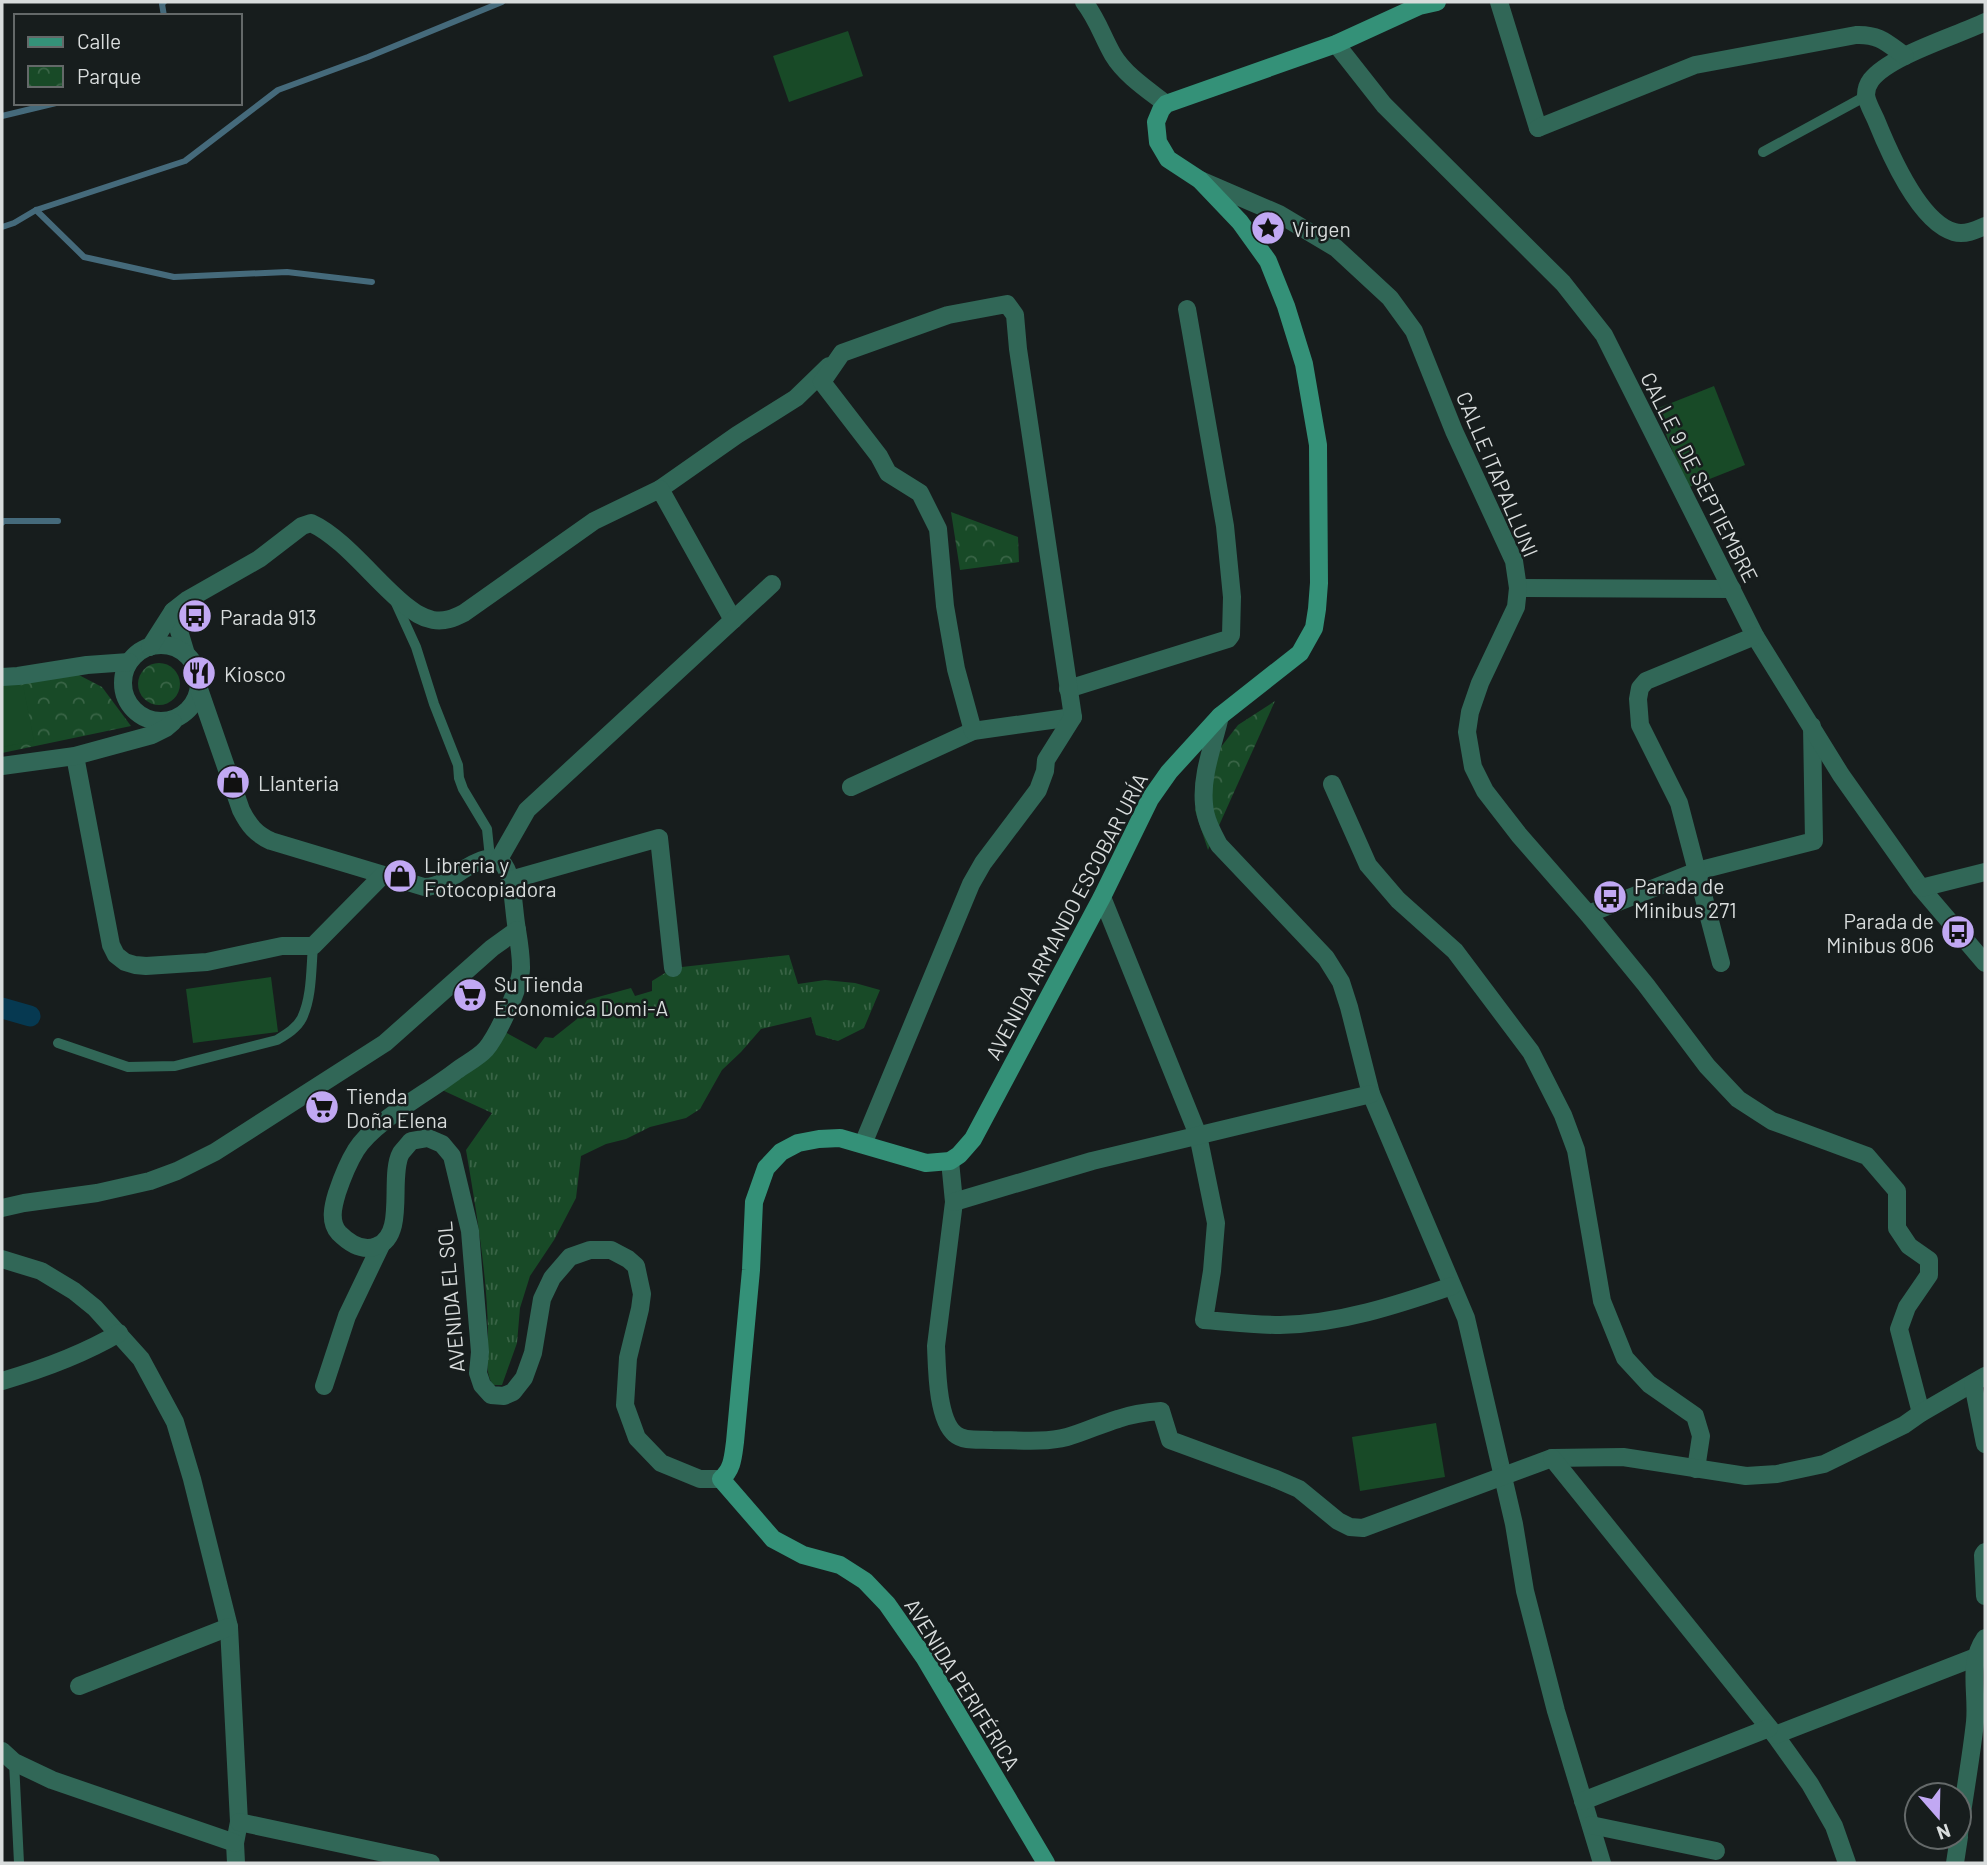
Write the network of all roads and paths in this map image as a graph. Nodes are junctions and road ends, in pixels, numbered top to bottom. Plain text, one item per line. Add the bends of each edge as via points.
1 (1084, 2) edge
2 (1499, 2) edge
3 (1424, 3) edge
4 (1985, 22) edge
5 (1336, 44) junction
6 (1905, 56) junction
7 (1866, 96) junction
8 (1166, 104) junction
9 (1763, 152) dead end
10 (1200, 180) junction
11 (1985, 226) edge
12 (1187, 309) dead end
13 (842, 353) junction
14 (660, 489) junction
15 (772, 584) dead end
16 (1518, 589) junction
17 (1732, 589) junction
18 (393, 595) junction
19 (173, 611) junction
20 (733, 620) junction
21 (1755, 636) junction
22 (150, 647) junction
23 (186, 654) junction
24 (129, 662) junction
25 (87, 665) junction
26 (2, 677) edge
27 (122, 686) junction
28 (199, 689) junction
29 (1068, 689) junction
30 (183, 714) junction
31 (1220, 716) junction
32 (1073, 718) junction
33 (1812, 726) junction
34 (154, 728) junction
35 (973, 731) junction
36 (216, 736) junction
37 (75, 755) junction
38 (2, 766) edge
39 (1332, 784) dead end
40 (851, 787) dead end
41 (494, 859) junction
42 (1697, 871) junction
43 (1985, 872) edge
44 (382, 876) junction
45 (510, 880) junction
46 (1921, 888) junction
47 (1102, 897) junction
48 (1588, 914) junction
49 (517, 930) junction
50 (313, 946) junction
51 (1721, 963) dead end
52 (1985, 963) edge
53 (673, 968) dead end
54 (58, 1044) dead end
55 (1371, 1094) junction
56 (1198, 1135) junction
57 (863, 1144) junction
58 (950, 1161) junction
59 (954, 1202) junction
60 (2, 1208) edge
61 (381, 1245) junction
62 (2, 1259) edge
63 (1452, 1286) junction
64 (119, 1333) junction
65 (1979, 1380) edge
66 (2, 1381) edge
67 (324, 1386) dead end
68 (1921, 1413) junction
69 (1985, 1444) edge
70 (1552, 1458) junction
71 (1696, 1468) junction
72 (1503, 1477) junction
73 (721, 1479) junction
74 (1985, 1552) edge
75 (1985, 1596) edge
76 (229, 1627) junction
77 (1985, 1638) edge
78 (1976, 1657) junction
79 (79, 1686) dead end
80 (1772, 1731) junction
81 (8, 1756) edge
82 (1967, 1781) edge
83 (1583, 1801) junction
84 (239, 1822) junction
85 (1591, 1825) junction
86 (235, 1843) junction
87 (1716, 1851) dead end
88 (19, 1863) edge
89 (238, 1863) edge
90 (431, 1863) edge
91 (1046, 1863) edge
92 (1602, 1863) edge
93 (1847, 1863) edge

1 - 8 street via 1114,57
2 - 6 street via 1538,128 1695,65 1868,34
3 - 5 main road
4 - 6 street
5 - 8 main road
5 - 17 street, CALLE 9 DE SEPTIEMBRE via 1384,105 1563,283 1604,335
6 - 7 street via 1872,79
7 - 9 lane
7 - 11 street via 1909,188 1930,215 1956,233
8 - 10 main road, AVENIDA ARMANDO ESCOBAR URÍA via 1156,122 1158,142 1168,159
10 - 16 street, CALLE ITAPALLUNI via 1279,214 1336,248 1390,298 1414,331 1514,561
10 - 31 main road, AVENIDA ARMANDO ESCOBAR URÍA via 1240,222 1268,261 1304,363 1318,445 1319,583 1314,628 1300,653
12 - 29 street via 1225,526 1231,635
13 - 14 street via 796,398
13 - 29 street via 948,315 1007,304 1015,315
13 - 35 street via 822,382 888,473 920,493 938,529 956,668
14 - 18 street via 594,521 448,620 421,617
14 - 20 street
15 - 20 street
16 - 17 street
16 - 48 street, CALLE ITAPALLUNI via 1516,607 1470,712 1467,732 1473,767 1492,800
17 - 21 street, CALLE 9 DE SEPTIEMBRE
18 - 19 street via 329,533 311,523
18 - 41 lane via 416,647 463,789 487,830
19 - 22 street
19 - 23 street
20 - 41 street via 527,810
21 - 33 street, CALLE 9 DE SEPTIEMBRE
21 - 42 street via 1646,681 1637,699 1640,726 1679,803
22 - 23 street via 163,645
22 - 24 street
23 - 28 street via 194,664
24 - 25 street
24 - 27 street
25 - 26 street
25 - 27 street
27 - 34 street via 130,705
28 - 30 street
28 - 36 street
29 - 32 street
30 - 34 street via 166,728
30 - 36 street
31 - 47 main road, AVENIDA ARMANDO ESCOBAR URÍA via 1150,799
31 - 55 street via 1206,774 1203,802 1208,822 1219,845 1326,958 1341,982
32 - 35 street
32 - 57 street via 1046,760 1038,790 971,884
33 - 42 street via 1814,841
33 - 46 street, CALLE 9 DE SEPTIEMBRE
34 - 37 street
35 - 40 street
36 - 44 street via 242,810 258,835
37 - 38 street
37 - 50 street via 111,945 125,962 146,966 207,962 282,946
39 - 71 street via 1368,865 1398,900 1455,951 1531,1052 1576,1150 1602,1301 1625,1358 1649,1384 1695,1416 1702,1436
41 - 44 street via 475,862 432,887
41 - 45 street
42 - 48 street
42 - 51 street
43 - 46 street
44 - 50 street
45 - 49 street
45 - 53 street via 659,838
46 - 52 street, CALLE 9 DE SEPTIEMBRE
47 - 56 street
47 - 58 main road, AVENIDA ARMANDO ESCOBAR URÍA via 973,1139
48 - 68 street, CALLE ITAPALLUNI via 1738,1099 1772,1121 1867,1156 1896,1191 1897,1228 1909,1246 1929,1260 1929,1275 1907,1307 1899,1329
49 - 60 street via 385,1043 215,1152 150,1181
49 - 61 street via 522,970 511,1005 486,1049 377,1126 357,1148 342,1178 332,1210 335,1229 357,1246
50 - 54 lane via 302,1020 277,1040 175,1066 128,1067
55 - 56 street
55 - 63 street
56 - 59 street
56 - 63 street via 1216,1223 1205,1320 1280,1325 1342,1318
57 - 58 main road via 926,1163
57 - 73 main road via 841,1138 798,1143 765,1168 754,1202 735,1442 732,1463
58 - 59 street
59 - 72 street via 936,1346 944,1416 956,1435 967,1439 1064,1438 1116,1419 1161,1411 1170,1440 1299,1489 1350,1527 1363,1528
61 - 67 street via 347,1316
61 - 73 street, AVENIDA EL SOL via 390,1235 401,1154 411,1141 428,1138 442,1144 452,1156 470,1231 478,1373 491,1395 505,1396 524,1378 542,1299 570,1257 590,1250 611,1250 628,1259 636,1266 642,1294 628,1358 625,1405 637,1438 661,1463 700,1479
62 - 64 street via 41,1271 74,1291
63 - 72 street via 1466,1318
64 - 66 street via 89,1350
64 - 76 street via 141,1359 174,1422
65 - 68 street
65 - 69 street
68 - 71 street via 1824,1464 1746,1476
70 - 71 street via 1623,1457
70 - 72 street
70 - 80 street
72 - 83 street via 1525,1591
73 - 91 main road, AVENIDA PERIFÉRICA via 773,1539 803,1555 840,1565 865,1581 887,1604 924,1657
74 - 75 street
76 - 79 street
76 - 84 street
77 - 78 street
78 - 80 street
78 - 82 street via 1976,1718
80 - 83 street
80 - 93 street via 1834,1826
81 - 86 street via 52,1780
81 - 88 lane
83 - 85 street
84 - 86 street
84 - 90 street
85 - 87 street
85 - 92 street
86 - 89 street

